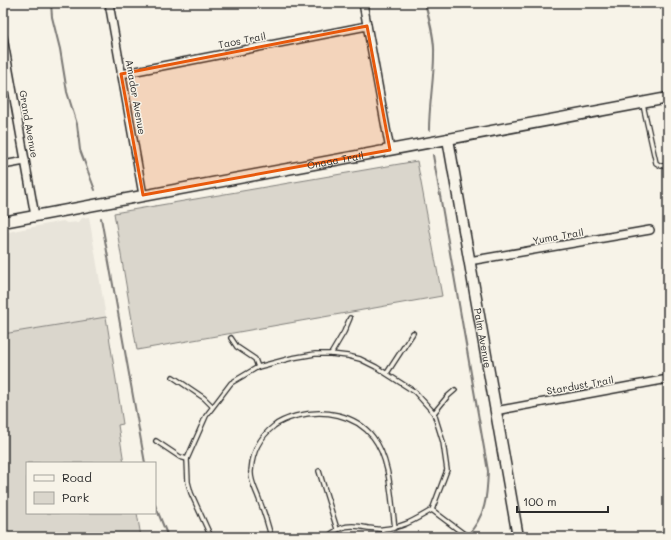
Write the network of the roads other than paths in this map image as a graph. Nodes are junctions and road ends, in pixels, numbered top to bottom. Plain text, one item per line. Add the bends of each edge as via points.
1 (109, 3) edge
2 (363, 3) edge
3 (367, 26) junction
4 (3, 37) edge
5 (121, 74) junction
6 (6, 77) edge
7 (668, 98) edge
8 (643, 102) junction
9 (448, 139) junction
10 (390, 150) junction
11 (25, 161) junction
12 (3, 165) edge
13 (668, 165) edge
14 (143, 195) junction
15 (35, 216) junction
16 (3, 222) edge
17 (650, 230) dead end
18 (469, 261) junction
19 (350, 318) dead end
20 (413, 333) dead end
21 (231, 338) dead end
22 (331, 354) junction
23 (258, 367) junction
24 (387, 373) junction
25 (173, 377) dead end
26 (668, 379) edge
27 (455, 390) dead end
28 (212, 406) junction
29 (495, 411) junction
30 (434, 414) junction
31 (156, 442) dead end
32 (187, 459) junction
33 (319, 471) dead end
34 (432, 510) junction
35 (395, 528) junction
36 (337, 529) junction
37 (211, 537) edge
38 (272, 537) edge
39 (327, 537) edge
40 (468, 537) edge
41 (518, 537) edge

1 - 5 street, Amador Avenue
2 - 3 street
3 - 5 street, Taos Trail
3 - 10 street
4 - 6 street, Grand Avenue
5 - 14 street, Amador Avenue
6 - 11 street, Grand Avenue
7 - 8 street, Onaga Trail
8 - 9 street, Onaga Trail
8 - 13 lane via 656,163 661,166
9 - 10 street, Onaga Trail
9 - 18 street, Palm Avenue
10 - 14 street, Onaga Trail
11 - 12 street
11 - 15 street, Grand Avenue
14 - 15 street, Onaga Trail
15 - 16 street, Onaga Trail
17 - 18 street, Yuma Trail
18 - 29 street, Palm Avenue
19 - 22 lane
20 - 24 lane
21 - 23 lane via 237,347 255,359
22 - 23 lane via 292,358
22 - 24 lane via 360,359
23 - 28 lane via 231,383
24 - 30 lane via 415,392
25 - 28 lane
26 - 29 street, Stardust Trail
27 - 30 lane
28 - 32 lane
29 - 41 street, Palm Avenue
30 - 34 lane via 443,442 447,470
31 - 32 lane via 180,458
32 - 37 lane via 188,482
33 - 36 lane
34 - 35 lane
34 - 40 lane
35 - 36 lane via 381,530 349,526
35 - 38 lane via 385,461 374,439 366,429 351,420 325,412 305,414 274,425 257,445 251,471 252,482
36 - 39 lane

